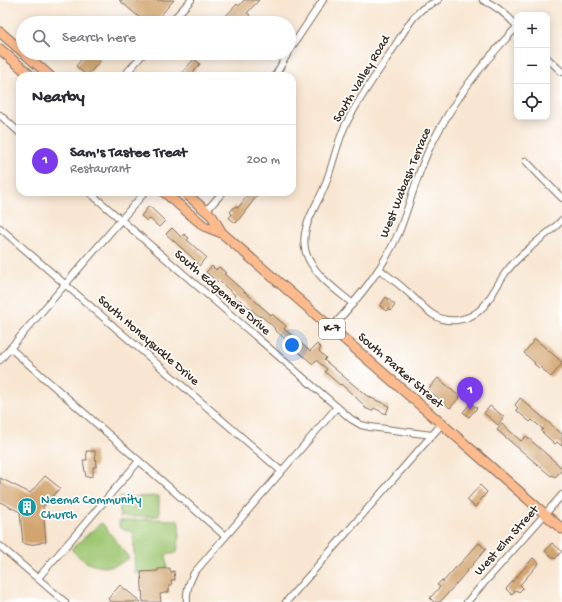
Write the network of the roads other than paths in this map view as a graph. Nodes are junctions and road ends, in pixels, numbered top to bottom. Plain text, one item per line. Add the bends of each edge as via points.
1 (191, 0) edge
2 (323, 0) edge
3 (438, 0) edge
4 (483, 0) edge
5 (176, 16) edge
6 (514, 23) edge
7 (514, 29) edge
8 (0, 32) edge
9 (296, 40) edge
10 (16, 47) edge
11 (0, 49) edge
12 (31, 60) edge
13 (138, 60) edge
14 (284, 60) edge
15 (550, 61) edge
16 (26, 72) edge
17 (45, 72) edge
18 (127, 72) edge
19 (277, 72) edge
20 (562, 72) edge
21 (0, 115) edge
22 (16, 129) edge
23 (526, 161) dead end
24 (94, 196) edge
25 (142, 196) edge
26 (169, 196) edge
27 (189, 196) edge
28 (219, 196) edge
29 (562, 198) edge
30 (206, 211) junction
31 (121, 220) junction
32 (562, 220) edge
33 (0, 229) edge
34 (222, 233) junction
35 (379, 268) junction
36 (65, 285) junction
37 (353, 304) junction
38 (331, 328) junction
39 (10, 348) junction
40 (0, 360) edge
41 (337, 407) junction
42 (442, 424) junction
43 (432, 435) junction
44 (139, 461) junction
45 (281, 471) junction
46 (562, 495) edge
47 (545, 514) junction
48 (562, 529) edge
49 (226, 536) junction
50 (0, 546) edge
51 (38, 578) junction
52 (65, 602) edge
53 (188, 602) edge
54 (286, 602) edge
55 (468, 602) edge

1 - 5 street
2 - 9 street
3 - 37 street, South Valley Road via 414,17 353,111 340,137 323,189 306,225 304,237 310,263 316,272
4 - 6 street via 497,7
7 - 35 street, West Wabash Terrace via 478,71 440,127 422,165 398,232
8 - 10 highway
11 - 16 highway
12 - 17 highway
13 - 18 street
14 - 19 street
15 - 20 street
21 - 22 street
23 - 29 street
24 - 31 street, South Edgemere Drive
25 - 31 street
26 - 34 highway, South Parker Street / K-7 via 204,226
27 - 30 highway, South Parker Street / K-7
28 - 30 street
30 - 34 highway, South Parker Street / K-7
31 - 36 street
31 - 41 street, South Edgemere Drive
32 - 35 street via 506,272 484,306 464,319 444,319 432,314
33 - 36 street, South Honeysuckle Drive
34 - 38 highway, South Parker Street / K-7
35 - 37 street, West Wabash Terrace
36 - 39 street
36 - 45 street, South Honeysuckle Drive
37 - 38 street, West Wabash Terrace
38 - 42 highway, South Parker Street / K-7
39 - 40 street
39 - 44 street
41 - 43 street, South Edgemere Drive via 361,425
41 - 45 street
42 - 43 street
42 - 47 highway, South Parker Street / K-7
43 - 54 street
44 - 49 street
44 - 51 street
45 - 49 street
46 - 47 street, West Elm Street
47 - 48 highway, South Parker Street / K-7
47 - 55 street, West Elm Street
49 - 53 street via 194,573 188,587
50 - 51 street
51 - 52 street

